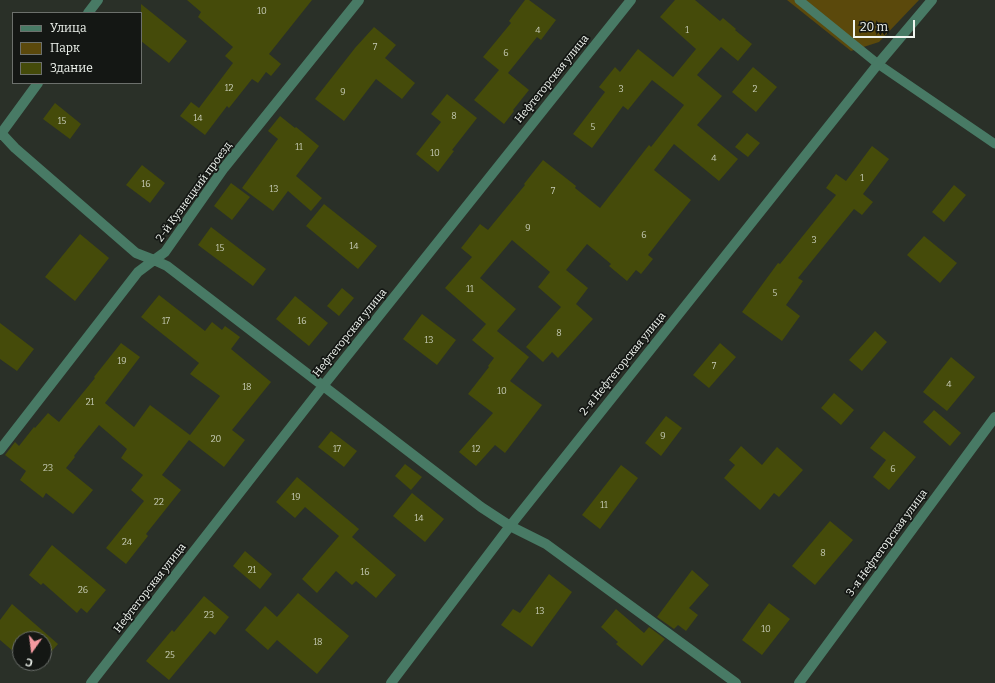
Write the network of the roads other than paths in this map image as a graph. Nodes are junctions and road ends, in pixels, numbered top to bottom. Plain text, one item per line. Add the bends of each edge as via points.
1 (98, 0) edge
2 (359, 0) edge
3 (631, 0) edge
4 (799, 0) edge
5 (932, 0) edge
6 (89, 12) edge
7 (878, 64) junction
8 (37, 84) edge
9 (0, 134) edge
10 (995, 144) edge
11 (154, 260) junction
12 (323, 386) junction
13 (995, 417) edge
14 (0, 450) edge
15 (510, 526) junction
16 (91, 683) edge
17 (391, 683) edge
18 (736, 683) edge
19 (799, 683) edge

1 - 6 street
2 - 11 street, 2-й Кузнецкий проезд via 224,168 165,252
3 - 12 street, Нефтегорская улица
4 - 7 lane
5 - 7 street, 2-я Нефтегорская улица
7 - 10 lane
7 - 15 street, 2-я Нефтегорская улица
8 - 9 street
9 - 11 street via 136,254
11 - 12 street via 167,266
11 - 14 street, 2-й Кузнецкий проезд via 138,272
12 - 15 street via 481,507
12 - 16 street, Нефтегорская улица
13 - 19 street, 3-я Нефтегорская улица
15 - 17 street, 2-я Нефтегорская улица
15 - 18 street via 546,544

